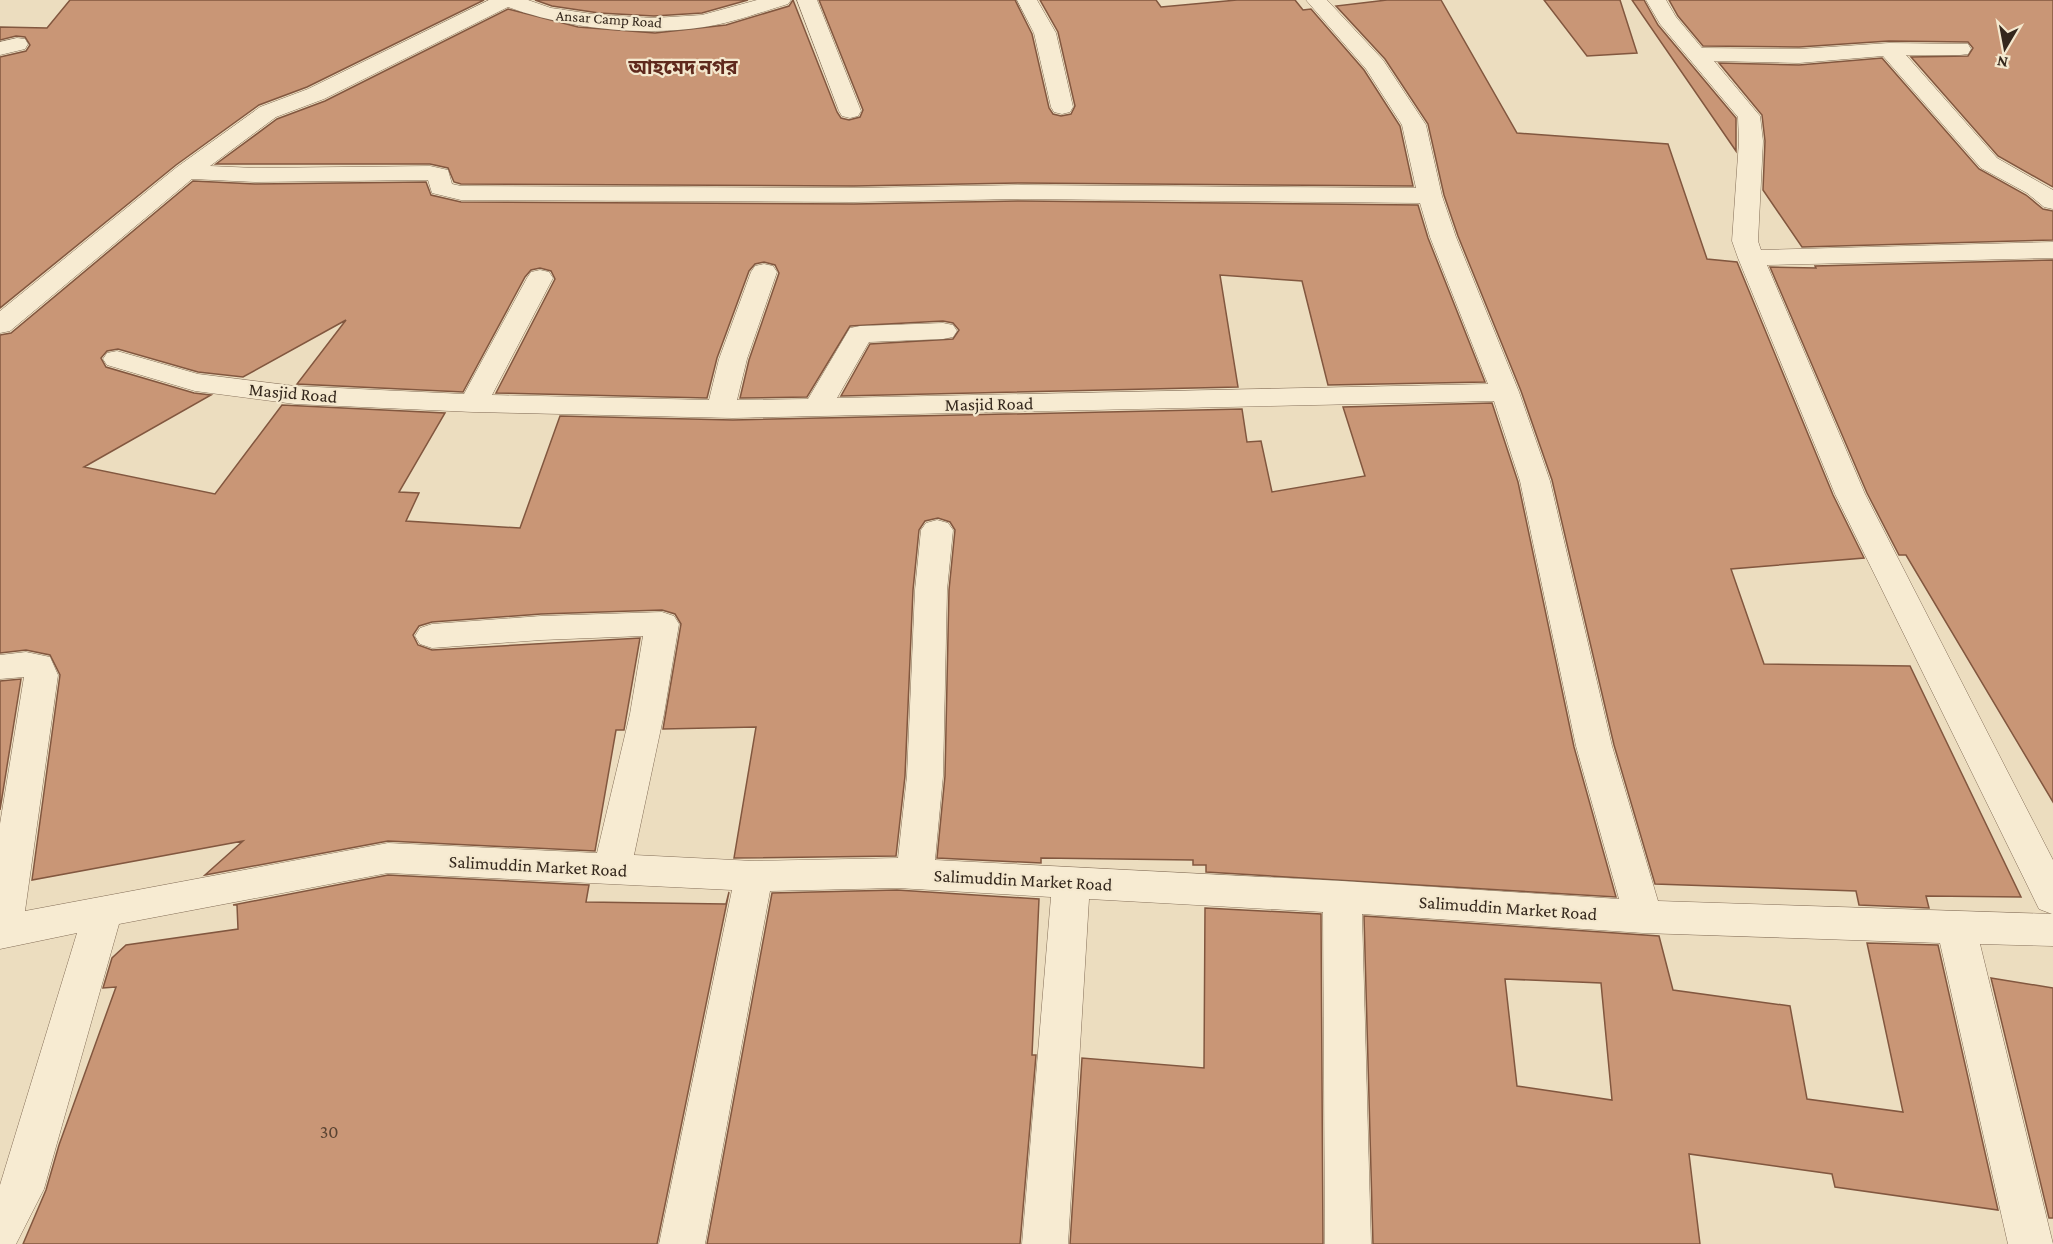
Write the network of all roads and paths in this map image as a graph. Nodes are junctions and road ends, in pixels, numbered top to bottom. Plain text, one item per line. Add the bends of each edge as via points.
1 (507, 0) edge
2 (781, 0) edge
3 (807, 0) edge
4 (1027, 0) edge
5 (1320, 0) edge
6 (1656, 0) edge
7 (1889, 49) junction
8 (1960, 49) dead end
9 (1696, 54) junction
10 (1062, 107) dead end
11 (850, 111) dead end
12 (186, 172) junction
13 (1430, 196) junction
14 (2053, 202) edge
15 (2053, 250) edge
16 (1751, 258) junction
17 (764, 272) dead end
18 (540, 278) dead end
19 (0, 325) edge
20 (943, 330) dead end
21 (117, 359) dead end
22 (1505, 392) junction
23 (473, 403) junction
24 (817, 407) junction
25 (721, 409) junction
26 (937, 530) dead end
27 (432, 636) dead end
28 (0, 667) edge
29 (612, 869) junction
30 (915, 874) junction
31 (754, 876) junction
32 (1071, 882) junction
33 (1342, 897) junction
34 (2053, 898) edge
35 (103, 911) junction
36 (1643, 917) junction
37 (1956, 927) junction
38 (2053, 930) edge
39 (1, 933) edge
40 (0, 1229) edge
41 (682, 1244) edge
42 (1045, 1244) edge
43 (1348, 1244) edge
44 (2031, 1244) edge

1 - 2 street, Ansar Camp Road via 547,14 654,24 703,21
1 - 12 street via 316,94 268,112
3 - 11 street
4 - 10 street via 1045,33
5 - 13 street via 1375,65 1414,125
6 - 9 street via 1667,20
7 - 8 street
7 - 9 street via 1798,56
7 - 14 street via 1989,163 2036,188
9 - 16 street via 1749,116 1745,241
12 - 13 street via 255,176 430,173 439,175 441,188 461,192
12 - 19 street
13 - 22 street
15 - 16 street
16 - 34 street via 1850,494
17 - 25 street via 733,359
18 - 23 street
20 - 24 street via 860,334
21 - 23 street, Masjid Road via 195,382 273,392
22 - 24 street, Masjid Road
22 - 36 street via 1535,481 1594,746
23 - 25 street, Masjid Road
24 - 25 street, Masjid Road
26 - 30 street via 931,590 925,776
27 - 29 street via 662,624 647,714
28 - 39 street via 38,666 41,675
29 - 31 street, Salimuddin Market Road
29 - 35 street, Salimuddin Market Road via 388,858
30 - 31 street, Salimuddin Market Road
30 - 32 street, Salimuddin Market Road
31 - 41 street
32 - 33 street, Salimuddin Market Road
32 - 42 street
33 - 36 street, Salimuddin Market Road
33 - 43 street
35 - 39 street, Salimuddin Market Road
35 - 40 street via 22,1189
36 - 37 street, Salimuddin Market Road
37 - 38 street, Salimuddin Market Road
37 - 44 street

